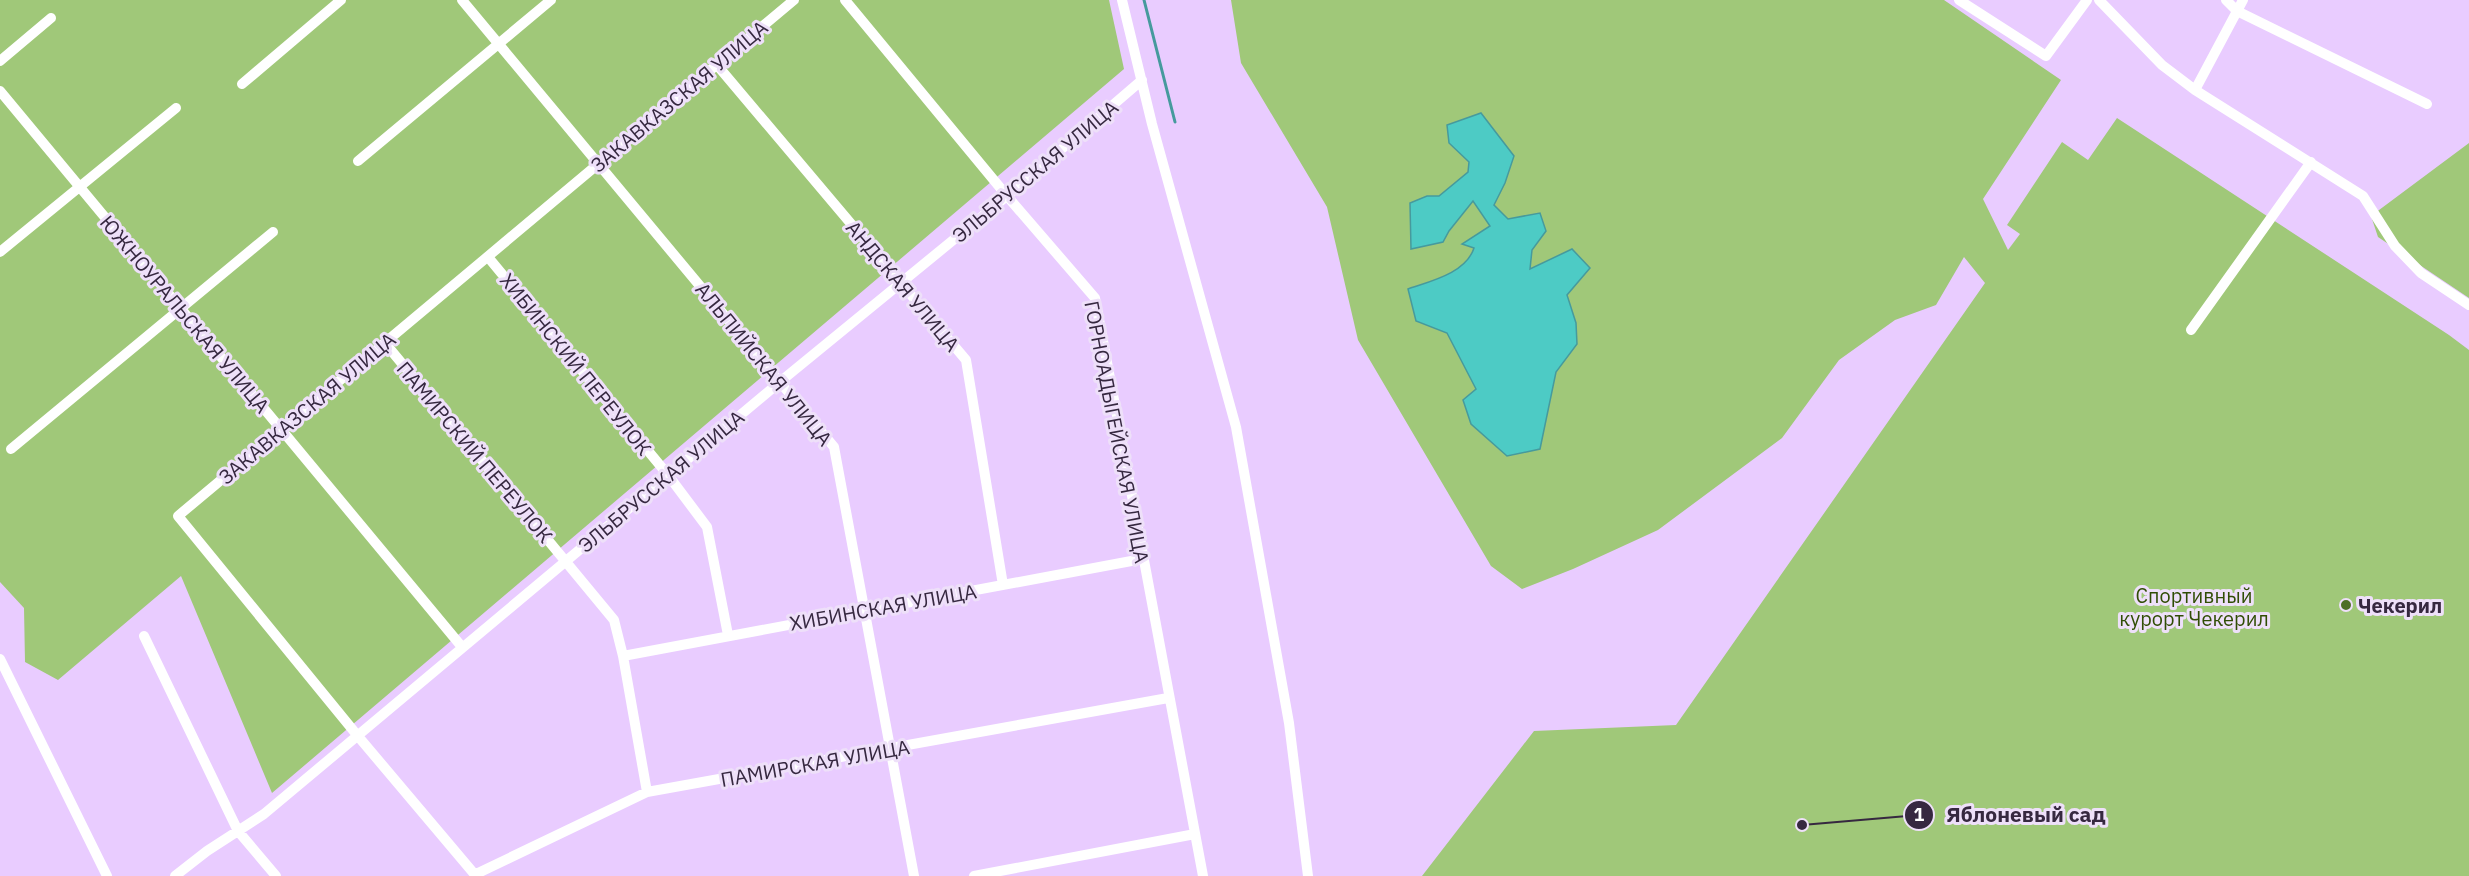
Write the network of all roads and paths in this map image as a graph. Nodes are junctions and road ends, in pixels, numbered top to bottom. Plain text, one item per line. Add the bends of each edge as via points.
1 (341, 0) edge
2 (462, 0) edge
3 (551, 0) edge
4 (794, 0) edge
5 (844, 0) edge
6 (1122, 0) edge
7 (1959, 0) edge
8 (2087, 0) edge
9 (2099, 0) edge
10 (2226, 0) edge
11 (2243, 0) edge
12 (2237, 11) junction
13 (51, 18) dead end
14 (499, 44) junction
15 (0, 61) edge
16 (717, 64) junction
17 (1142, 80) junction
18 (242, 84) dead end
19 (2195, 90) junction
20 (0, 91) edge
21 (2427, 104) dead end
22 (176, 108) dead end
23 (358, 161) dead end
24 (2311, 162) junction
25 (599, 164) junction
26 (80, 187) junction
27 (1007, 196) junction
28 (273, 232) dead end
29 (0, 252) edge
30 (488, 257) junction
31 (899, 283) junction
32 (2469, 305) edge
33 (180, 308) junction
34 (2191, 330) dead end
35 (385, 343) junction
36 (781, 381) junction
37 (281, 430) junction
38 (11, 449) dead end
39 (668, 475) junction
40 (1142, 559) junction
41 (566, 561) junction
42 (1004, 585) junction
43 (866, 610) junction
44 (728, 635) junction
45 (144, 636) dead end
46 (462, 647) junction
47 (623, 656) junction
48 (0, 659) edge
49 (1168, 698) junction
50 (357, 735) junction
51 (891, 750) junction
52 (648, 792) junction
53 (238, 831) junction
54 (1195, 834) junction
55 (476, 875) edge
56 (107, 876) edge
57 (175, 876) edge
58 (276, 876) edge
59 (914, 876) edge
60 (974, 876) edge
61 (1203, 876) edge
62 (1308, 876) edge

1 - 18 street
2 - 14 street, АЛЬПИЙСКАЯ УЛИЦА
3 - 14 street
4 - 16 street, ЗАКАВКАЗСКАЯ УЛИЦА
5 - 27 street, ГОРНОАДЫГЕЙСКАЯ УЛИЦА
6 - 17 street
7 - 8 street via 2046,56
9 - 19 street
10 - 12 street
11 - 12 street
12 - 19 street
12 - 21 street
13 - 15 street
14 - 23 street
14 - 25 street, АЛЬПИЙСКАЯ УЛИЦА
16 - 25 street, ЗАКАВКАЗСКАЯ УЛИЦА
16 - 31 street, АНДСКАЯ УЛИЦА
17 - 27 street, ЭЛЬБРУССКАЯ УЛИЦА
17 - 62 street via 1236,427 1289,723
19 - 24 street
20 - 26 street, ЮЖНОУРАЛЬСКАЯ УЛИЦА
22 - 26 street
24 - 32 street via 2363,196 2395,246 2421,273
24 - 34 street
25 - 30 street, ЗАКАВКАЗСКАЯ УЛИЦА
25 - 36 street, АЛЬПИЙСКАЯ УЛИЦА
26 - 29 street
26 - 33 street, ЮЖНОУРАЛЬСКАЯ УЛИЦА
27 - 31 street, ЭЛЬБРУССКАЯ УЛИЦА
27 - 40 street, ГОРНОАДЫГЕЙСКАЯ УЛИЦА via 1095,298
28 - 33 street
30 - 35 street, ЗАКАВКАЗСКАЯ УЛИЦА
30 - 39 street, ХИБИНСКИЙ ПЕРЕУЛОК
31 - 36 street, ЭЛЬБРУССКАЯ УЛИЦА
31 - 42 street, АНДСКАЯ УЛИЦА via 966,360
33 - 37 street, ЮЖНОУРАЛЬСКАЯ УЛИЦА
33 - 38 street
35 - 37 street, ЗАКАВКАЗСКАЯ УЛИЦА
35 - 41 street, ПАМИРСКИЙ ПЕРЕУЛОК
36 - 39 street, ЭЛЬБРУССКАЯ УЛИЦА
36 - 43 street, АЛЬПИЙСКАЯ УЛИЦА via 834,447
37 - 46 street, ЮЖНОУРАЛЬСКАЯ УЛИЦА
37 - 50 street, ЗАКАВКАЗСКАЯ УЛИЦА via 178,516
39 - 41 street, ЭЛЬБРУССКАЯ УЛИЦА
39 - 44 street, ХИБИНСКИЙ ПЕРЕУЛОК via 707,527
40 - 42 street, ХИБИНСКАЯ УЛИЦА
40 - 49 street, ГОРНОАДЫГЕЙСКАЯ УЛИЦА
41 - 46 street, ЭЛЬБРУССКАЯ УЛИЦА
41 - 47 street, ПАМИРСКИЙ ПЕРЕУЛОК via 614,620
42 - 43 street, ХИБИНСКАЯ УЛИЦА
43 - 44 street, ХИБИНСКАЯ УЛИЦА
43 - 51 street, АЛЬПИЙСКАЯ УЛИЦА
44 - 47 street, ХИБИНСКАЯ УЛИЦА
45 - 53 street
46 - 50 street, ЭЛЬБРУССКАЯ УЛИЦА
47 - 52 street, ПАМИРСКИЙ ПЕРЕУЛОК
48 - 56 street
49 - 51 street, ПАМИРСКАЯ УЛИЦА
49 - 54 street, ГОРНОАДЫГЕЙСКАЯ УЛИЦА
50 - 53 street, ЭЛЬБРУССКАЯ УЛИЦА via 264,814
50 - 55 street, ЗАКАВКАЗСКАЯ УЛИЦА
51 - 52 street, ПАМИРСКАЯ УЛИЦА
51 - 59 street, АЛЬПИЙСКАЯ УЛИЦА
52 - 55 street, ПАМИРСКАЯ УЛИЦА
53 - 57 street, ЭЛЬБРУССКАЯ УЛИЦА
53 - 58 street
54 - 60 street
54 - 61 street, ГОРНОАДЫГЕЙСКАЯ УЛИЦА

